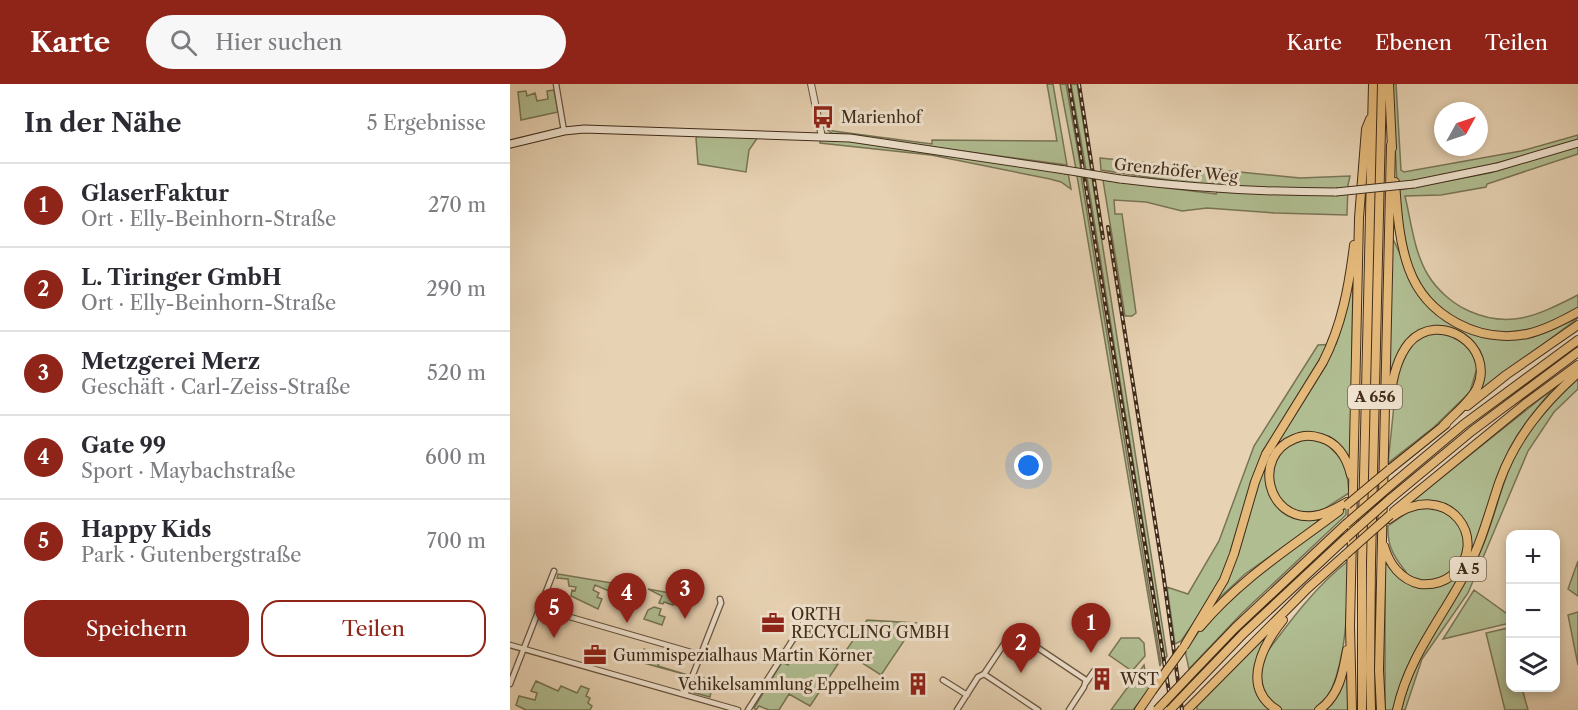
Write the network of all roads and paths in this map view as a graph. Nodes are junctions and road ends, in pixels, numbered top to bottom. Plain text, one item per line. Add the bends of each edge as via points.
1 (556, 84) edge
2 (811, 84) edge
3 (1373, 84) edge
4 (1382, 84) edge
5 (1389, 84) edge
6 (1372, 113) junction
7 (564, 131) junction
8 (822, 137) junction
9 (1578, 143) edge
10 (510, 144) edge
11 (1391, 145) junction
12 (1359, 218) junction
13 (1578, 312) edge
14 (1578, 325) edge
15 (1578, 340) edge
16 (1578, 352) edge
17 (1578, 365) edge
18 (1578, 373) edge
19 (1443, 426) junction
20 (1384, 432) junction
21 (1356, 494) junction
22 (1347, 504) junction
23 (1389, 517) junction
24 (1380, 530) junction
25 (554, 571) dead end
26 (1308, 588) junction
27 (720, 599) dead end
28 (539, 608) junction
29 (806, 618) dead end
30 (1350, 626) junction
31 (510, 645) edge
32 (1184, 646) junction
33 (524, 649) junction
34 (701, 655) junction
35 (1094, 671) dead end
36 (984, 674) junction
37 (943, 680) dead end
38 (510, 684) edge
39 (1085, 684) junction
40 (685, 695) junction
41 (967, 695) junction
42 (1190, 707) edge
43 (738, 710) edge
44 (748, 710) edge
45 (957, 710) edge
46 (1038, 710) edge
47 (1070, 710) edge
48 (1138, 710) edge
49 (1157, 710) edge
50 (1170, 710) edge
51 (1277, 710) edge
52 (1319, 710) edge
53 (1352, 710) edge
54 (1362, 710) edge
55 (1371, 710) edge
56 (1380, 710) edge
57 (1397, 710) edge

1 - 7 street
2 - 8 street
3 - 6 highway, A 656
4 - 55 highway, A 656
5 - 11 highway, A 656
6 - 12 highway via 1366,129
6 - 54 highway, A 656
7 - 8 main road, Grenzhöfer Weg
7 - 10 main road, Grenzhöfer Weg
8 - 9 main road, Grenzhöfer Weg, bridge via 901,144 1120,179 1281,192 1336,192 1414,184 1497,167
11 - 13 highway, A 656 via 1404,254 1418,287 1438,311 1466,327 1500,336 1535,332
11 - 20 highway, A 656
12 - 21 highway
12 - 32 highway via 1344,305 1331,346 1266,454 1224,580
14 - 19 highway via 1506,375
15 - 49 highway, bridge via 1464,424 1346,524 1235,628
16 - 50 highway, bridge via 1472,431 1346,537 1243,634
17 - 23 highway
18 - 57 highway, A 5 via 1529,423 1516,445 1478,547 1415,657
19 - 20 highway via 1473,393 1480,370 1476,353 1465,339 1437,330 1416,338 1399,360
19 - 21 highway, bridge
20 - 24 highway
21 - 22 highway, bridge
21 - 22 highway via 1348,465 1329,441 1303,436 1290,440 1276,452 1269,466 1269,485 1284,508 1298,515 1313,516
21 - 30 highway
22 - 32 highway via 1241,584
23 - 24 highway, bridge
23 - 24 highway via 1420,504 1448,510 1466,533 1463,562 1442,582 1412,582 1394,567
24 - 26 highway, bridge
24 - 56 highway
25 - 28 street
26 - 42 highway
26 - 51 highway via 1264,645 1260,659 1259,687
27 - 34 street
28 - 33 street
28 - 34 street
29 - 44 street
30 - 52 highway via 1338,686
30 - 53 highway
31 - 33 street
32 - 48 highway, bridge
33 - 38 street
33 - 40 street
34 - 40 street
35 - 39 street
36 - 39 street via 1006,641 1014,636 1084,678
36 - 41 street
36 - 46 street
37 - 41 street
39 - 47 street
40 - 43 street
41 - 45 street

